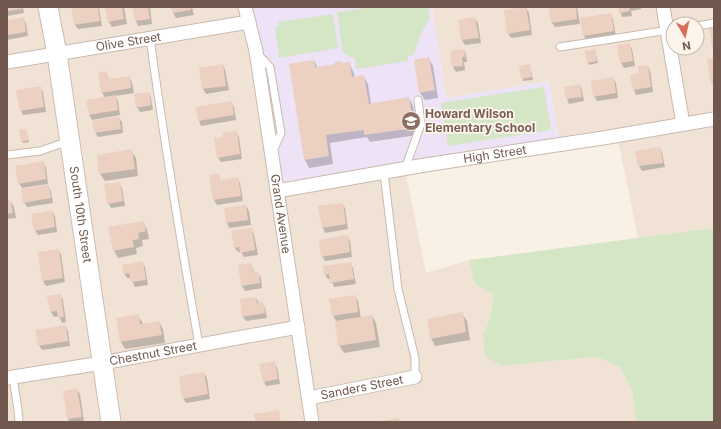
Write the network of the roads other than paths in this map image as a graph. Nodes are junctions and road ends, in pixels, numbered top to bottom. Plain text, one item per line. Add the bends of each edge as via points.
1 (48, 7) edge
2 (246, 7) edge
3 (249, 22) junction
4 (665, 31) edge
5 (150, 38) junction
6 (560, 47) dead end
7 (57, 54) junction
8 (674, 56) edge
9 (7, 62) edge
10 (418, 100) dead end
11 (714, 119) edge
12 (683, 124) junction
13 (70, 140) junction
14 (7, 155) edge
15 (405, 169) junction
16 (384, 173) junction
17 (277, 191) junction
18 (298, 327) junction
19 (199, 345) junction
20 (102, 363) junction
21 (10, 377) edge
22 (415, 377) joint
23 (309, 398) junction
24 (19, 422) edge
25 (111, 422) edge
26 (312, 422) edge

1 - 7 street, South 10th Street
2 - 3 street, Grand Avenue
3 - 5 street, Olive Street
3 - 17 street, Grand Avenue via 256,51
4 - 6 lane
5 - 7 street, Olive Street
5 - 19 lane
7 - 9 street, Olive Street
7 - 13 street, South 10th Street
8 - 12 street
10 - 15 lane via 421,124
11 - 12 street, High Street
12 - 15 street, High Street
13 - 14 lane via 40,151
13 - 20 street, South 10th Street
15 - 16 street, High Street
16 - 17 street, High Street
16 - 22 lane via 398,289 415,358
17 - 18 street, Grand Avenue
18 - 19 street, Chestnut Street
18 - 23 street, Grand Avenue
19 - 20 street, Chestnut Street
20 - 21 street, Chestnut Street
20 - 25 street, South 10th Street
21 - 24 lane
22 - 23 street, Sanders Street
23 - 26 street, Grand Avenue

